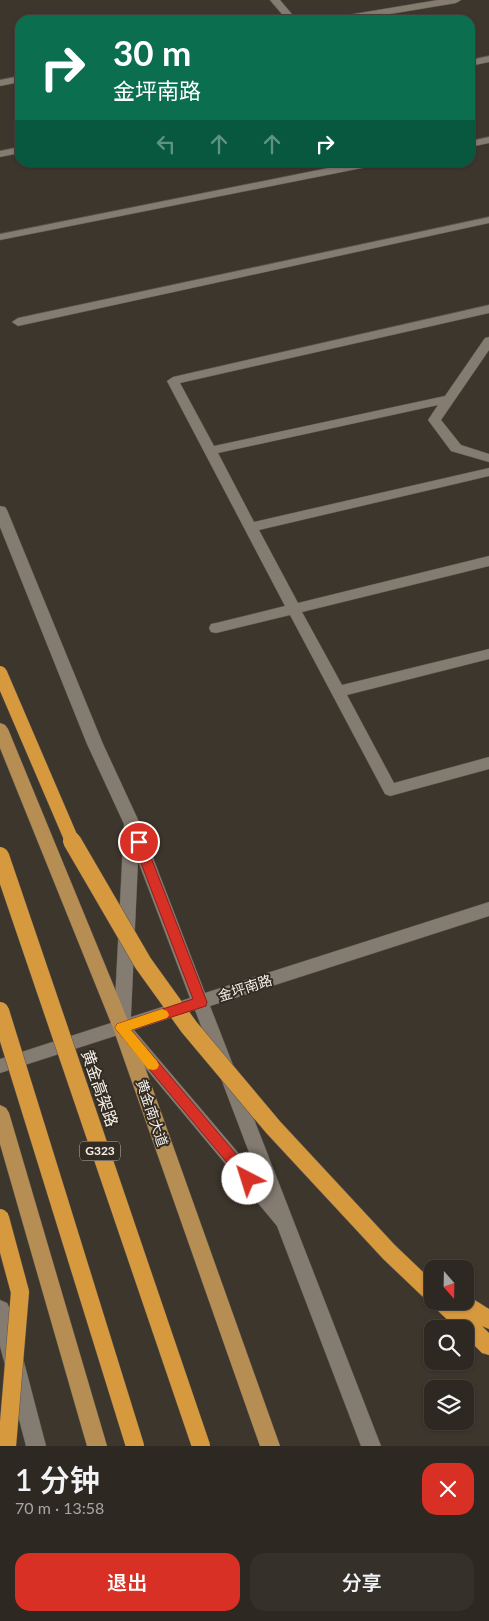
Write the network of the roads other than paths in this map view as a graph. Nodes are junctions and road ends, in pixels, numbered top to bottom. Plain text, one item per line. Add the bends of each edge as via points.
1 (275, 0) edge
2 (456, 0) edge
3 (288, 15) edge
4 (366, 15) edge
5 (489, 59) edge
6 (475, 62) edge
7 (15, 80) edge
8 (0, 83) edge
9 (489, 140) edge
10 (475, 143) edge
11 (15, 151) edge
12 (0, 154) edge
13 (352, 167) edge
14 (489, 220) edge
15 (0, 237) edge
16 (489, 309) edge
17 (18, 322) dead end
18 (489, 341) edge
19 (447, 399) junction
20 (210, 452) junction
21 (489, 458) edge
22 (489, 472) edge
23 (0, 510) edge
24 (250, 527) junction
25 (489, 561) edge
26 (293, 609) junction
27 (216, 628) dead end
28 (489, 654) edge
29 (0, 673) edge
30 (337, 692) junction
31 (0, 729) edge
32 (489, 763) edge
33 (132, 824) junction
34 (0, 856) edge
35 (489, 909) edge
36 (201, 1002) junction
37 (0, 1011) edge
38 (122, 1028) junction
39 (0, 1066) edge
40 (0, 1113) edge
41 (0, 1218) edge
42 (286, 1224) junction
43 (390, 1252) junction
44 (424, 1276) edge
45 (424, 1285) edge
46 (0, 1309) edge
47 (451, 1310) edge
48 (474, 1310) edge
49 (489, 1320) edge
50 (489, 1346) edge
51 (8, 1446) edge
52 (36, 1446) edge
53 (97, 1446) edge
54 (135, 1446) edge
55 (201, 1446) edge
56 (270, 1446) edge
57 (371, 1446) edge

1 - 3 street
2 - 4 street
5 - 6 street
7 - 8 street
9 - 10 street
11 - 12 street
13 - 15 street
14 - 17 street
16 - 20 street via 173,381
18 - 19 street
19 - 20 street
19 - 21 street via 434,420 456,448
20 - 24 street
22 - 24 street
23 - 33 street
24 - 26 street
25 - 26 street
26 - 27 street
26 - 30 street
28 - 30 street
29 - 43 highway, bridge via 74,845 143,963 189,1027 273,1127
30 - 32 street via 390,790
31 - 38 main road, 黄金南大道
33 - 36 street
33 - 38 street
34 - 55 highway, 黄金高架路 / G323, bridge
35 - 36 street, 金坪南路
36 - 38 street, 金坪南路
36 - 42 street
37 - 54 highway, bridge
38 - 39 street, 金坪南路
38 - 42 street
38 - 56 main road, 黄金南大道
40 - 53 main road
41 - 51 highway, bridge via 20,1292
42 - 57 street
43 - 44 highway, bridge
43 - 45 highway, bridge
46 - 52 street
47 - 50 highway
48 - 49 highway

